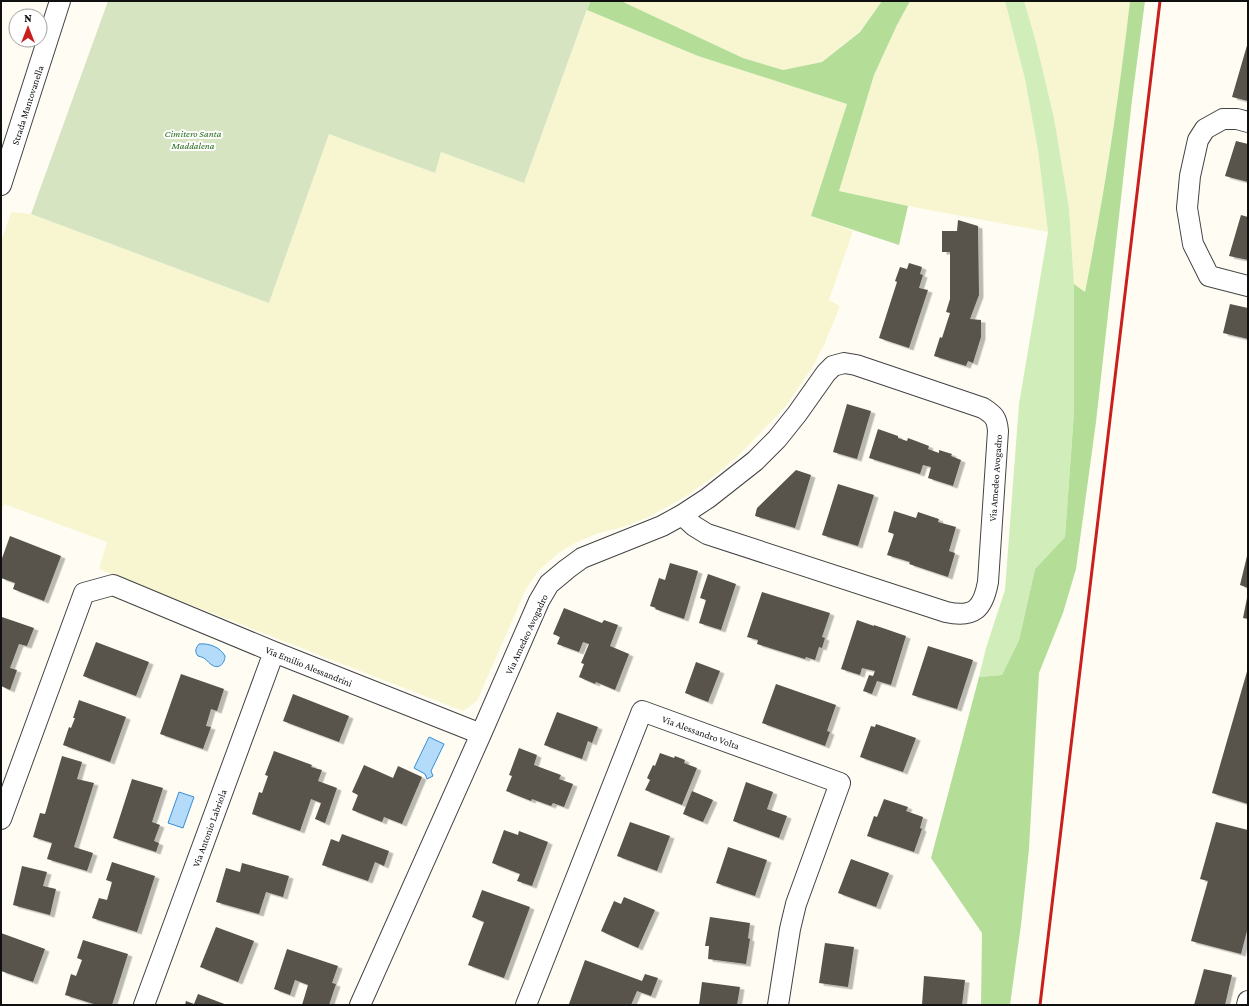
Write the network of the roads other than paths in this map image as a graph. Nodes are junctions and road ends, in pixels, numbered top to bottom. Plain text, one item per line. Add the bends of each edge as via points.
1 (60, 1) edge
2 (1248, 122) edge
3 (1, 185) edge
4 (1248, 286) edge
5 (682, 515) junction
6 (274, 652) junction
7 (482, 734) junction
8 (1, 819) edge
9 (1248, 1001) edge
10 (144, 1005) edge
11 (360, 1005) edge
12 (526, 1005) edge
13 (778, 1005) edge
14 (1247, 1005) edge

1 - 3 street, Strada Mantovanella
2 - 4 street via 1223,119 1204,129 1198,140 1190,176 1187,208 1193,244 1209,276
5 - 5 street, Via Amedeo Avogadro via 761,456 833,366 844,363 856,365 983,408 997,421 988,582 982,602 969,613 946,612 707,534
5 - 7 street, Via Amedeo Avogadro via 662,526 582,558 549,584 539,601
6 - 7 street, Via Emilio Alessandrini
6 - 8 street, Via Emilio Alessandrini via 113,585 84,593
6 - 10 street, Via Antonio Labriola
7 - 11 street
9 - 14 street
12 - 13 street, Via Alessandro Volta via 642,711 840,783 796,904

